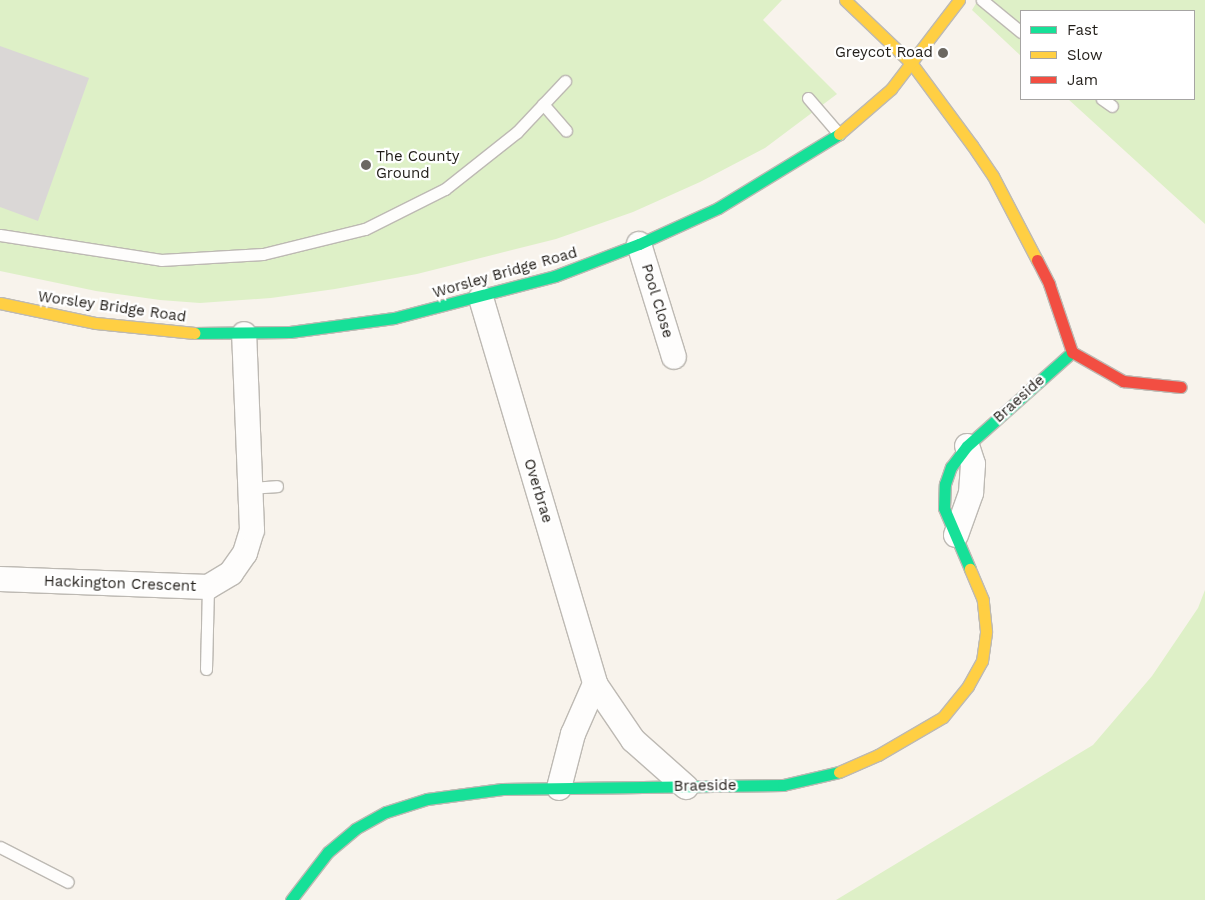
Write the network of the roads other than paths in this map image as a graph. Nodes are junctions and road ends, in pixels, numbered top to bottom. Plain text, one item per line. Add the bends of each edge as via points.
1 (846, 0) edge
2 (959, 0) edge
3 (982, 0) edge
4 (1020, 31) edge
5 (912, 64) junction
6 (565, 81) dead end
7 (808, 98) dead end
8 (543, 104) junction
9 (566, 130) dead end
10 (839, 134) junction
11 (0, 235) edge
12 (639, 244) junction
13 (481, 298) junction
14 (0, 303) edge
15 (244, 334) junction
16 (1072, 352) junction
17 (674, 357) dead end
18 (1181, 387) dead end
19 (967, 446) joint
20 (277, 486) dead end
21 (250, 488) junction
22 (956, 535) joint
23 (0, 579) edge
24 (208, 587) junction
25 (206, 668) dead end
26 (595, 684) junction
27 (686, 787) junction
28 (559, 788) junction
29 (0, 847) edge
30 (68, 882) dead end
31 (291, 900) edge

1 - 5 street
2 - 5 street, Worsley Bridge Road
3 - 4 lane
5 - 10 street, Worsley Bridge Road via 870,110
5 - 16 street via 993,176 1049,284
6 - 8 lane
7 - 10 lane
8 - 9 lane
8 - 11 lane via 517,132 445,189 356,232 263,254 161,260
10 - 12 street, Worsley Bridge Road via 741,196
12 - 13 street, Worsley Bridge Road via 555,276
12 - 17 street, Pool Close
13 - 15 street, Worsley Bridge Road via 357,324
13 - 26 street, Overbrae
14 - 15 street, Worsley Bridge Road via 138,329
15 - 21 street, Hackington Crescent
16 - 18 street via 1123,381
16 - 19 street, Braeside
19 - 22 street, Braeside via 973,464 971,493
20 - 21 lane
21 - 24 street, Hackington Crescent via 252,530 245,553 231,573
22 - 27 street, Braeside via 983,600 986,631 982,661 968,686 943,717 878,756 835,774 783,785
23 - 24 street, Hackington Crescent
24 - 25 lane
26 - 27 street, Overbrae via 633,740
26 - 28 street via 573,734
27 - 28 street, Braeside
28 - 31 street, Braeside via 502,789 428,799 386,812 355,829 328,852
29 - 30 lane

